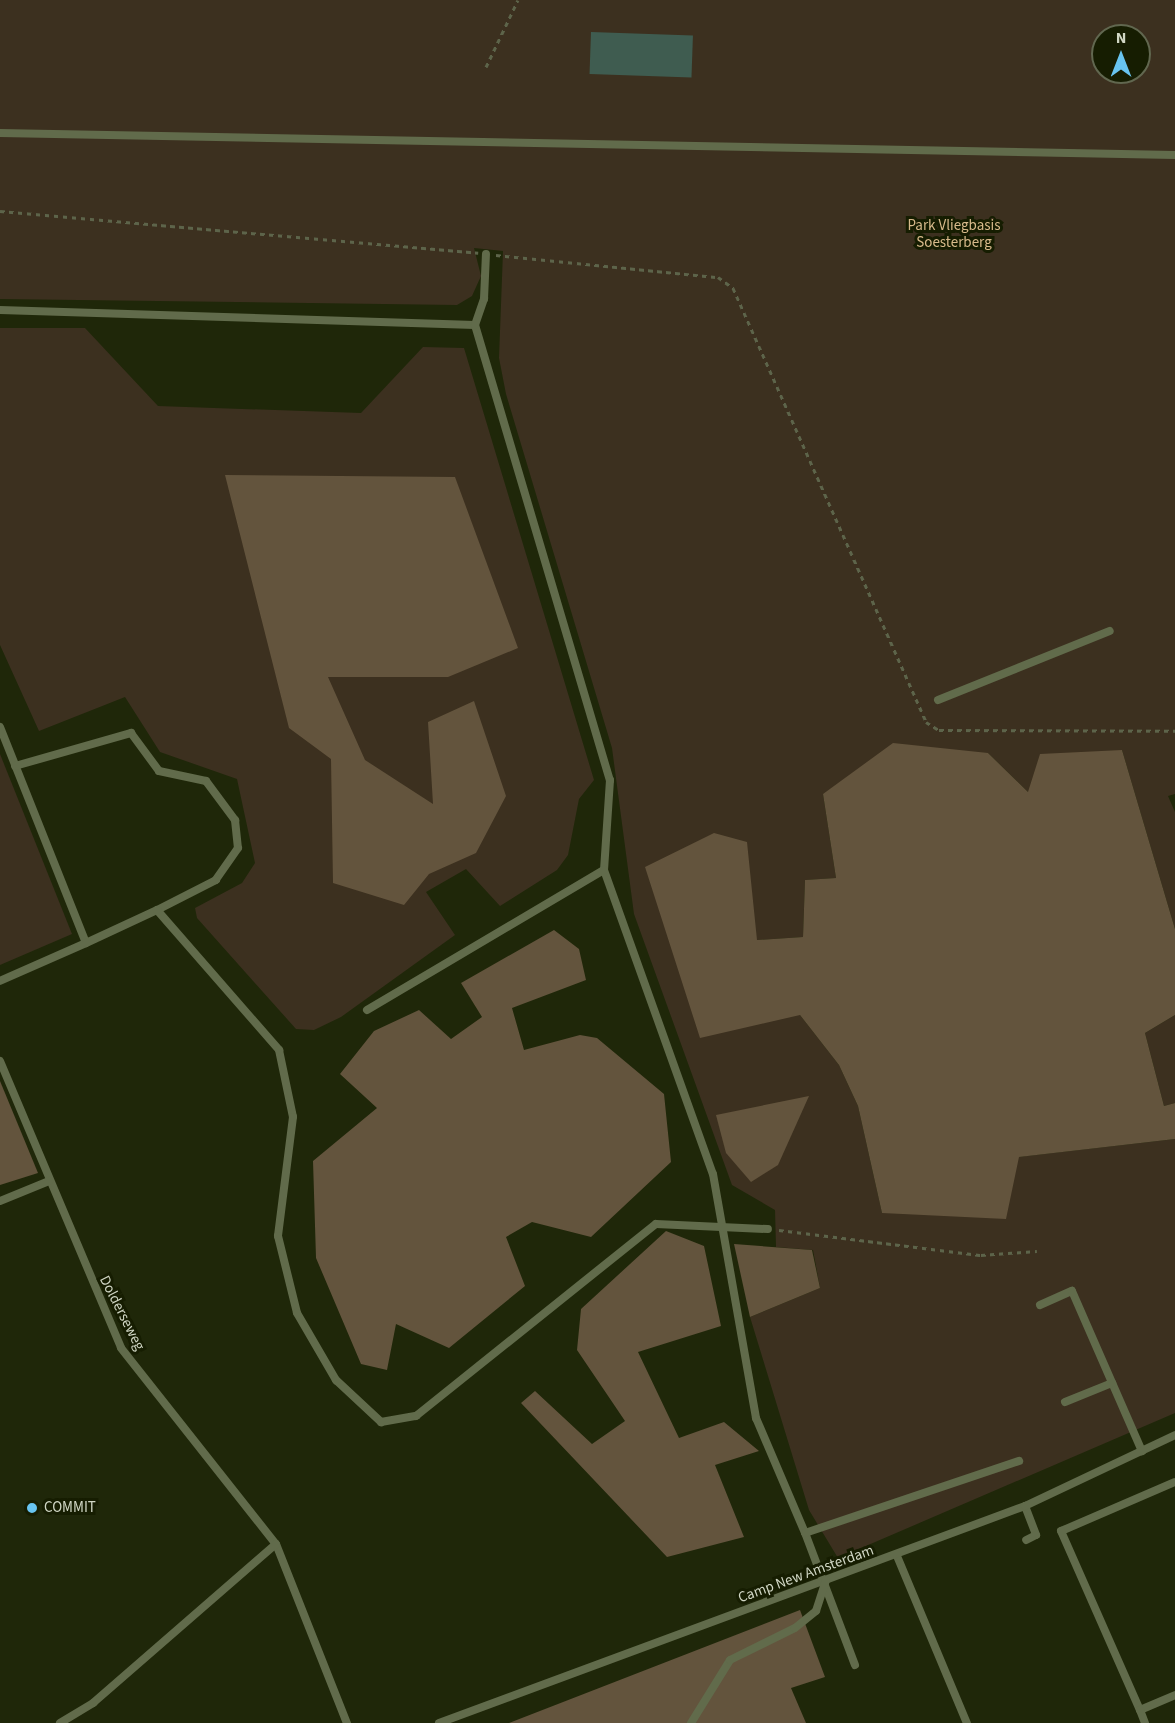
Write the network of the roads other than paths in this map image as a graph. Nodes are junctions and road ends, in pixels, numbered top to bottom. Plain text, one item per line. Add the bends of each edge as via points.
1 (0, 133) edge
2 (1175, 155) edge
3 (486, 254) road end
4 (0, 310) edge
5 (475, 325) junction
6 (1110, 631) dead end
7 (938, 700) dead end
8 (0, 727) edge
9 (15, 766) junction
10 (604, 870) junction
11 (158, 910) junction
12 (86, 943) junction
13 (0, 981) edge
14 (367, 1010) dead end
15 (0, 1061) edge
16 (49, 1181) junction
17 (0, 1201) edge
18 (720, 1225) junction
19 (768, 1229) road end
20 (1040, 1305) dead end
21 (1112, 1383) junction
22 (1065, 1402) dead end
23 (1175, 1435) edge
24 (1142, 1450) junction
25 (1019, 1461) dead end
26 (1175, 1482) edge
27 (1025, 1506) junction
28 (805, 1533) junction
29 (1026, 1540) dead end
30 (276, 1544) junction
31 (897, 1556) junction
32 (826, 1580) junction
33 (855, 1665) dead end
34 (1175, 1695) edge
35 (1140, 1710) junction
36 (60, 1723) edge
37 (347, 1723) edge
38 (439, 1723) edge
39 (691, 1723) edge
40 (967, 1723) edge
41 (1145, 1723) edge

1 - 2 lane
3 - 5 lane via 484,299
4 - 5 lane
5 - 10 lane via 610,780
6 - 7 lane
8 - 9 lane
9 - 11 lane via 131,733 159,771 206,781 235,820 238,848 216,880
9 - 12 lane
10 - 14 lane
10 - 18 lane via 713,1174
11 - 12 lane
11 - 18 lane via 279,1050 293,1117 278,1236 297,1313 336,1380 381,1422 416,1416 656,1224
12 - 13 lane
15 - 16 lane, Dolderseweg
16 - 17 lane
16 - 30 lane, Dolderseweg via 121,1348
18 - 19 lane
18 - 28 lane via 756,1418
20 - 21 lane via 1072,1291
21 - 22 lane
21 - 24 lane
23 - 24 lane, Camp New Amsterdam
24 - 27 lane, Camp New Amsterdam
25 - 28 lane
26 - 35 lane via 1061,1531
27 - 29 lane via 1036,1535
27 - 31 lane, Camp New Amsterdam
28 - 32 lane
30 - 36 lane via 93,1703
30 - 37 lane, Dolderseweg
31 - 32 lane, Camp New Amsterdam
31 - 40 lane
32 - 33 lane
32 - 38 lane, Camp New Amsterdam
32 - 39 lane via 816,1611 795,1628 730,1660
34 - 35 lane
35 - 41 lane

